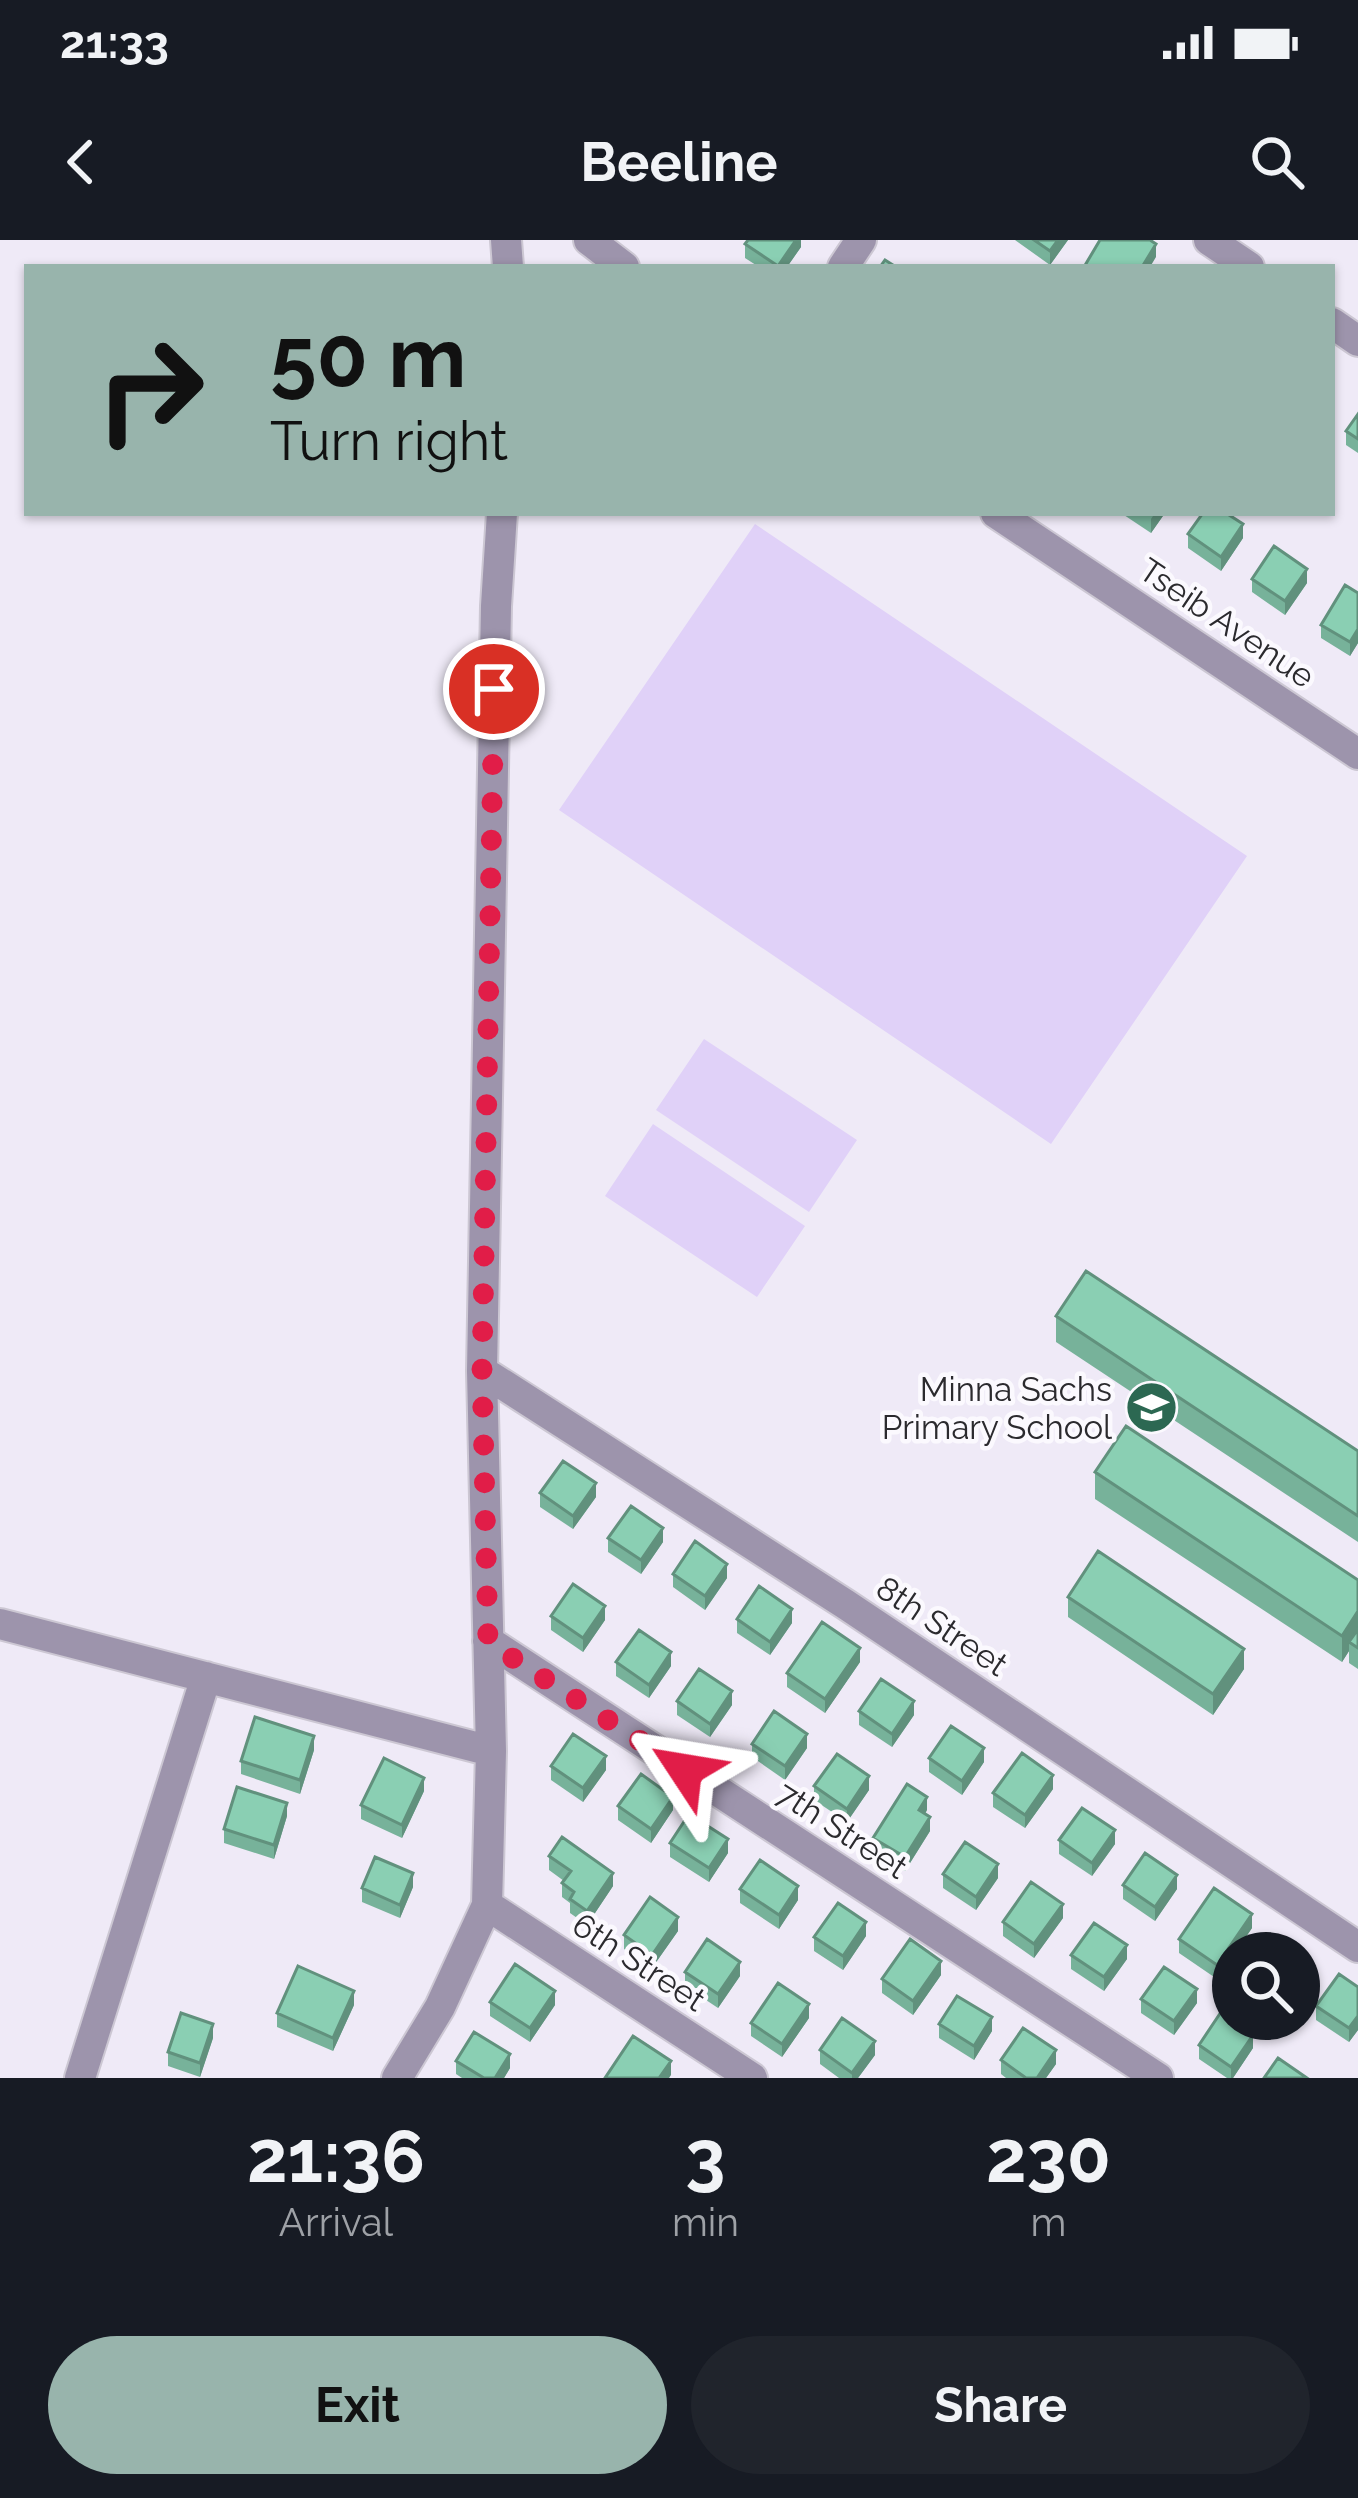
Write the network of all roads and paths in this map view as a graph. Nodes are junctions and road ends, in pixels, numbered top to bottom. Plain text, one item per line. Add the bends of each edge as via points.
1 (589, 240) edge
2 (1209, 240) edge
3 (620, 264) edge
4 (1245, 264) edge
5 (502, 516) edge
6 (1001, 516) edge
7 (1358, 754) edge
8 (482, 1370) junction
9 (0, 1624) edge
10 (488, 1642) junction
11 (206, 1677) junction
12 (491, 1751) junction
13 (487, 1906) junction
14 (1358, 1947) edge
15 (80, 2078) edge
16 (397, 2078) edge
17 (752, 2078) edge
18 (1158, 2078) edge

1 - 3 street
2 - 4 street
5 - 8 street
6 - 7 street, Tseib Avenue
8 - 10 street
8 - 14 street, 8th Street
9 - 11 street
10 - 12 street
10 - 18 street, 7th Street
11 - 12 street
11 - 15 street
12 - 13 street
13 - 16 street
13 - 17 street, 6th Street

